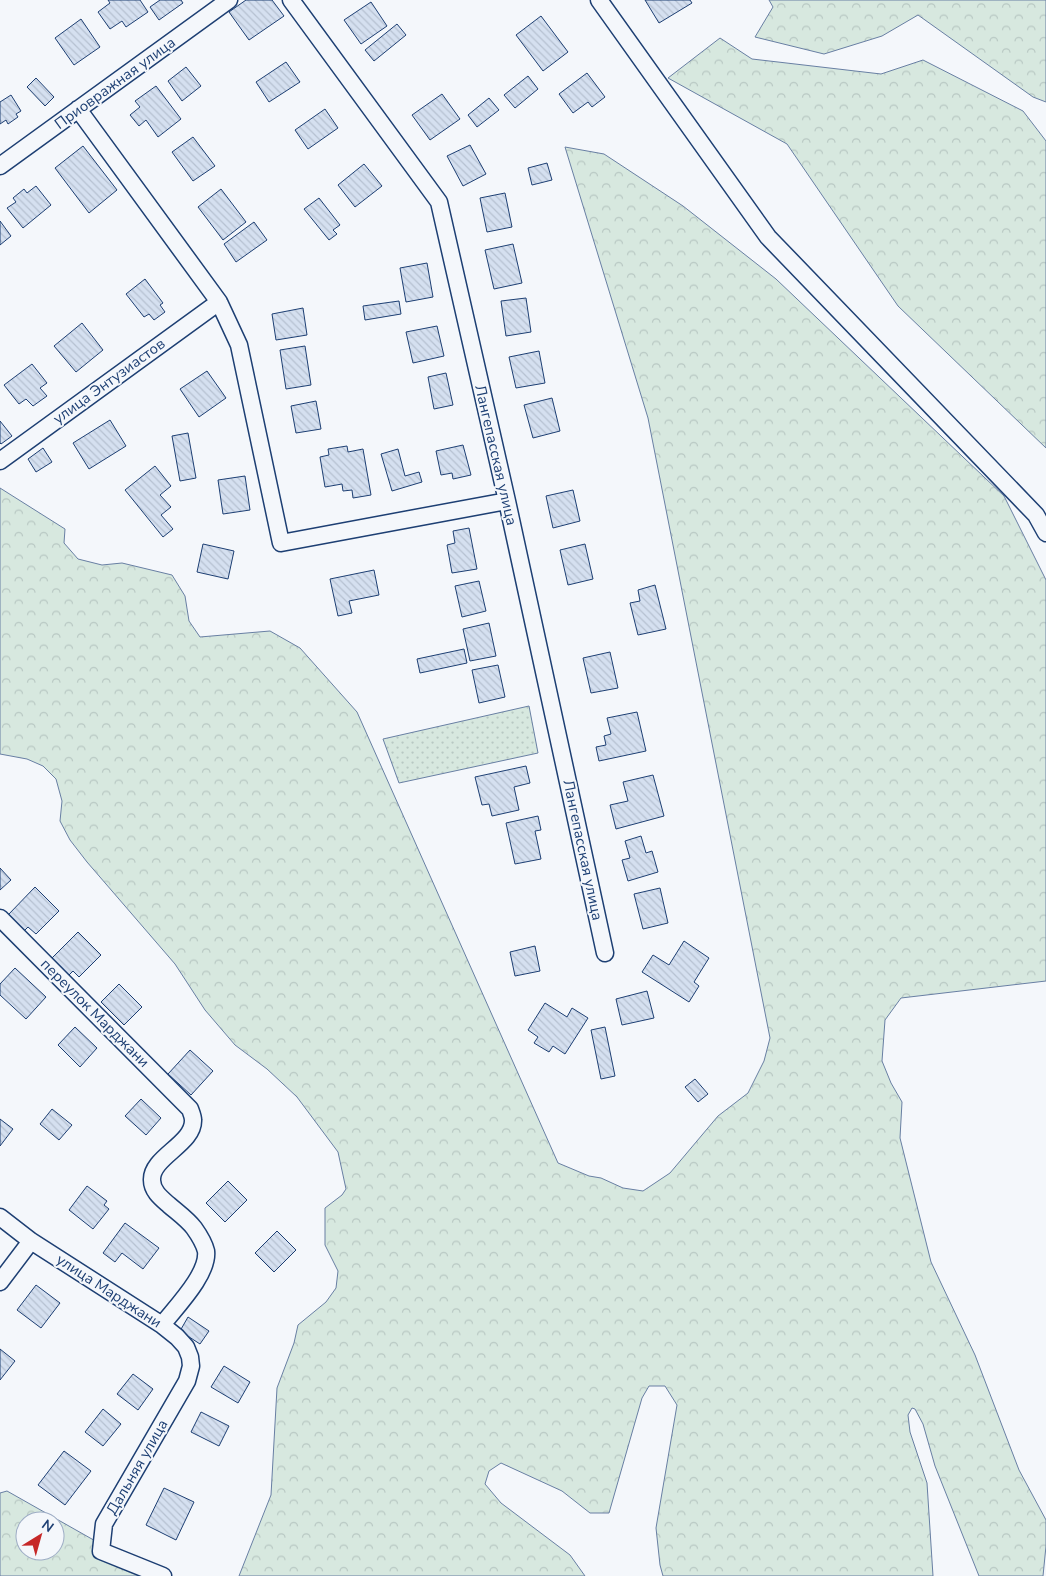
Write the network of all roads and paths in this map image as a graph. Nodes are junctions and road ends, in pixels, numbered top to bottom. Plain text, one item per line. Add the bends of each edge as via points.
1 (230, 0) edge
2 (291, 0) edge
3 (599, 0) edge
4 (78, 109) junction
5 (0, 166) edge
6 (219, 302) junction
7 (0, 461) edge
8 (507, 501) junction
9 (1046, 533) edge
10 (0, 918) edge
11 (605, 953) dead end
12 (0, 1217) edge
13 (31, 1240) junction
14 (0, 1282) edge
15 (162, 1325) junction
16 (187, 1381) joint
17 (163, 1576) edge

1 - 4 street, Приовражная улица
2 - 8 street, Лангепасская улица via 439,202
3 - 9 street via 768,237 1036,515
4 - 5 street, Приовражная улица
4 - 6 street
6 - 7 street, улица Энтузиастов
6 - 8 street via 239,345 281,543
8 - 11 street, Лангепасская улица
10 - 15 street, переулок Марджани via 190,1109 194,1119 188,1135 155,1168 152,1180 158,1195 192,1226 201,1239 206,1252 205,1261 202,1273
12 - 13 street, улица Марджани
13 - 14 street
13 - 15 street, улица Марджани
15 - 16 street, улица Марджани via 186,1347 191,1366
16 - 17 street, Дальняя улица via 104,1524 101,1551

